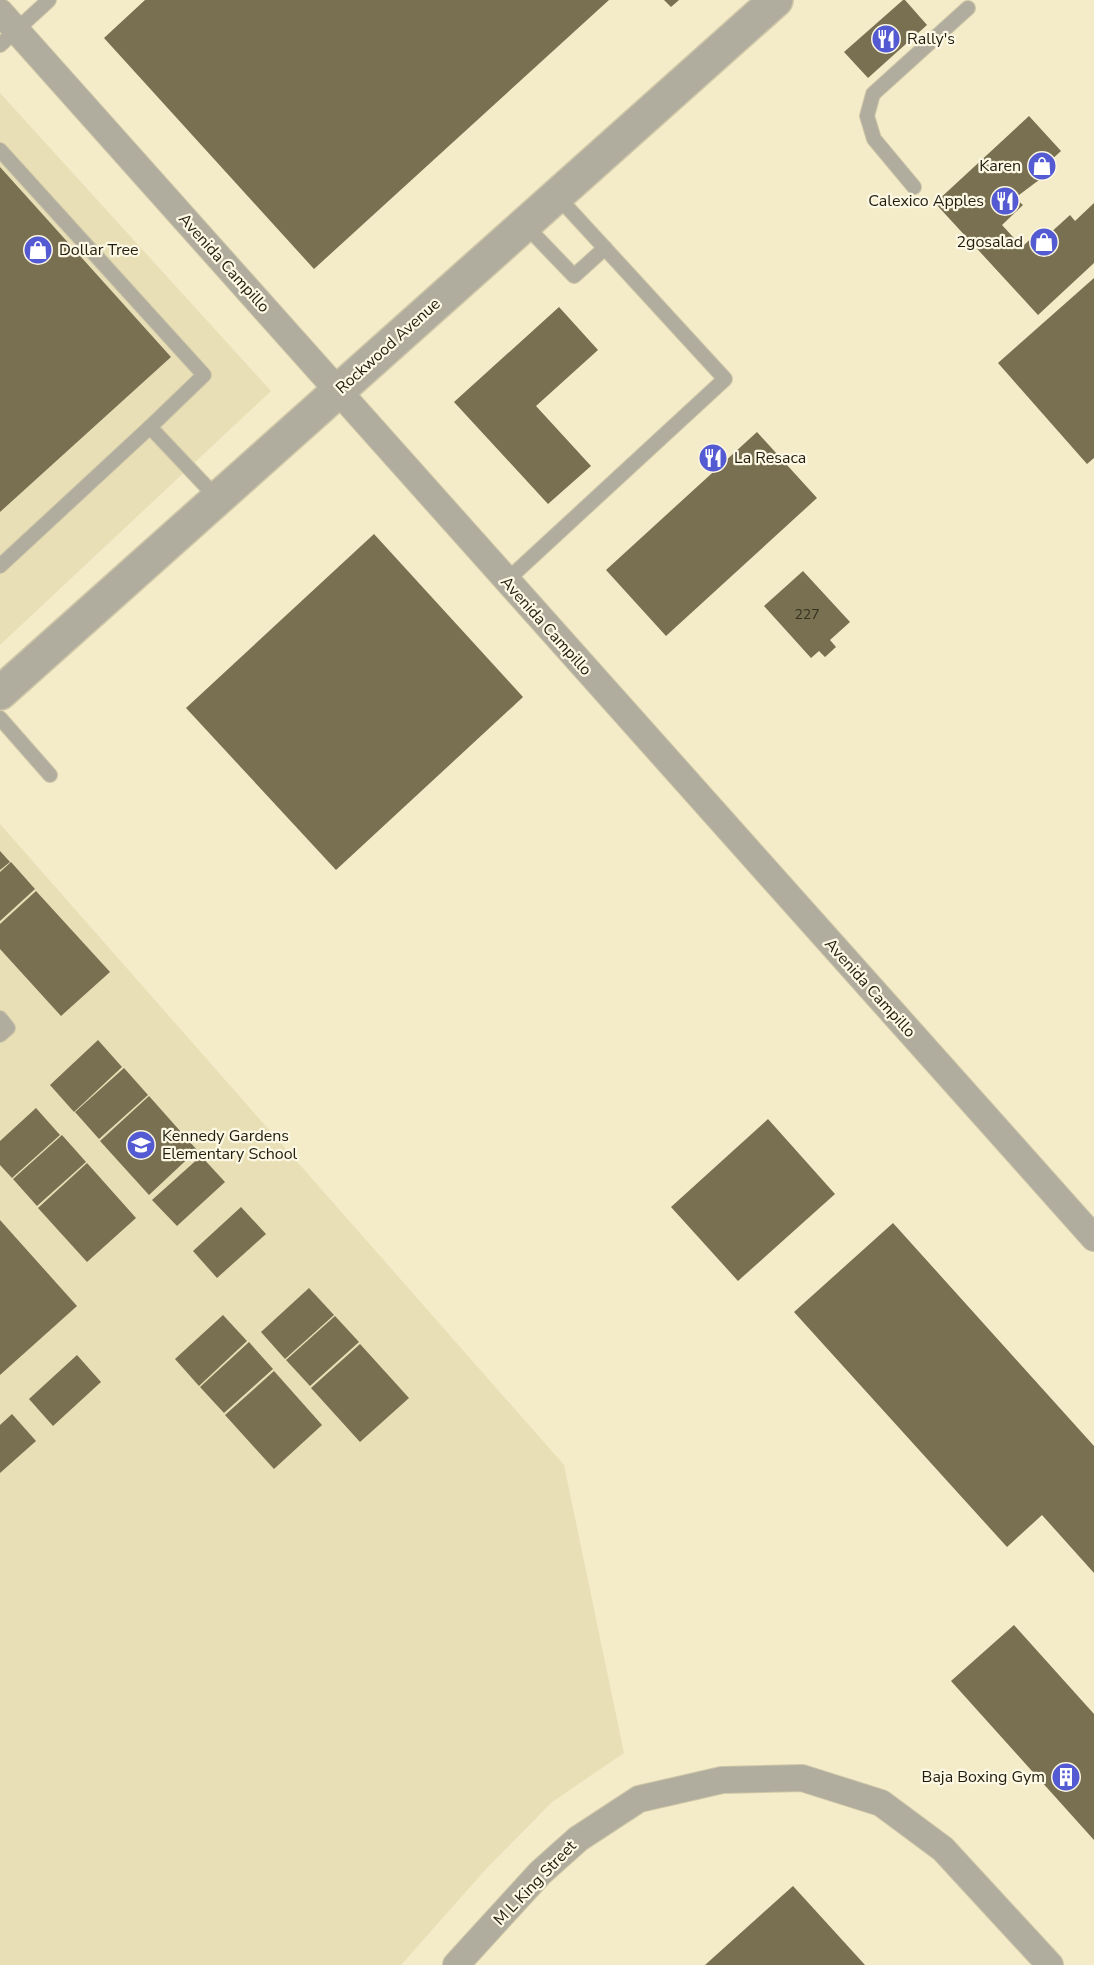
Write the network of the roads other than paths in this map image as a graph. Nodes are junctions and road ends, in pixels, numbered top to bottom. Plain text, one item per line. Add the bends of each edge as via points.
1 (49, 0) edge
2 (773, 1) edge
3 (968, 8) dead end
4 (5, 29) edge
5 (0, 150) edge
6 (914, 187) dead end
7 (557, 196) junction
8 (525, 225) junction
9 (605, 248) junction
10 (338, 391) junction
11 (150, 427) junction
12 (218, 499) junction
13 (0, 566) edge
14 (506, 580) junction
15 (0, 693) edge
16 (0, 718) edge
17 (50, 775) dead end
18 (0, 1018) edge
19 (0, 1035) edge
20 (1094, 1238) edge
21 (456, 1965) edge
22 (1050, 1965) edge

1 - 4 lane
2 - 7 street, Rockwood Avenue
3 - 6 lane via 873,94 867,116 874,140
4 - 10 street, Avenida Campillo
5 - 11 lane via 204,375
7 - 8 street, Rockwood Avenue
7 - 9 lane
8 - 9 lane via 573,276
8 - 10 street, Rockwood Avenue
9 - 14 lane via 725,379
10 - 12 street, Rockwood Avenue
10 - 14 street, Avenida Campillo
11 - 12 lane
11 - 13 lane
12 - 15 street, Rockwood Avenue
14 - 20 street, Avenida Campillo
16 - 17 lane
18 - 19 lane via 8,1028
21 - 22 street, M L King Street via 540,1873 578,1839 639,1799 722,1780 802,1778 881,1803 943,1849

